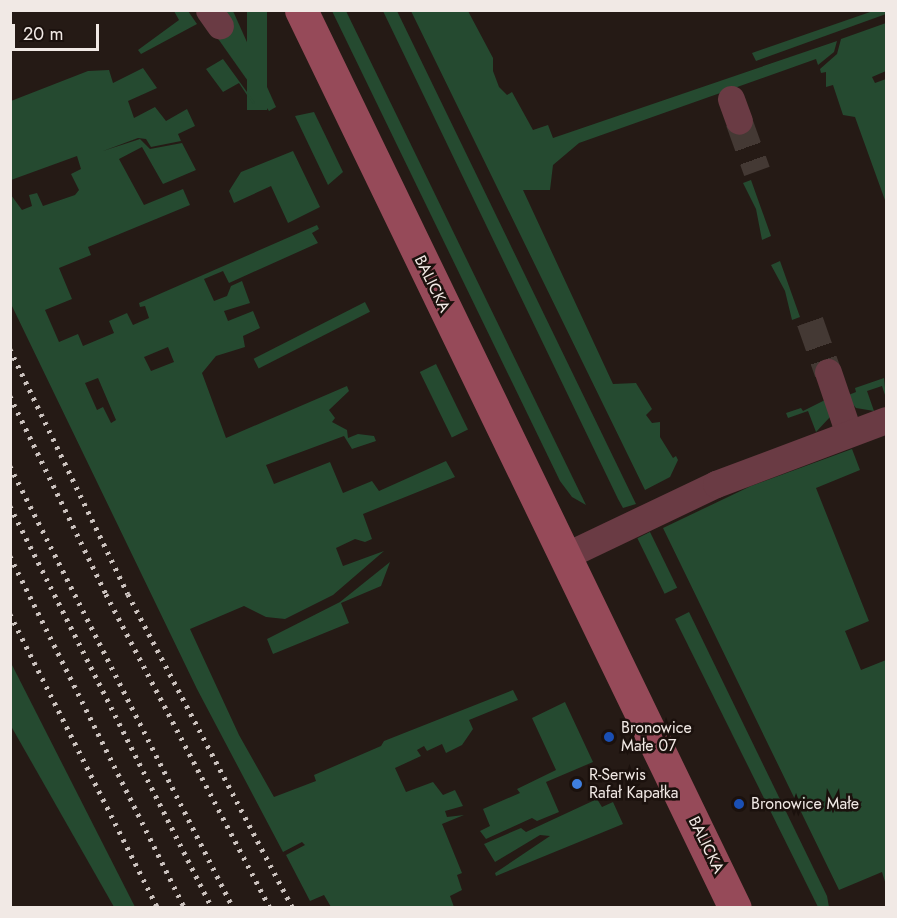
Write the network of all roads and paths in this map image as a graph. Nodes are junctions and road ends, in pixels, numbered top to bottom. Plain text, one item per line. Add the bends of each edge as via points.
1 (301, 10) edge
2 (828, 372) tunnel mouth
3 (886, 420) edge
4 (849, 434) junction
5 (566, 556) junction
6 (735, 908) edge

1 - 5 street, BALICKA
2 - 4 street
3 - 4 street
4 - 5 street via 716,484
5 - 6 street, BALICKA

